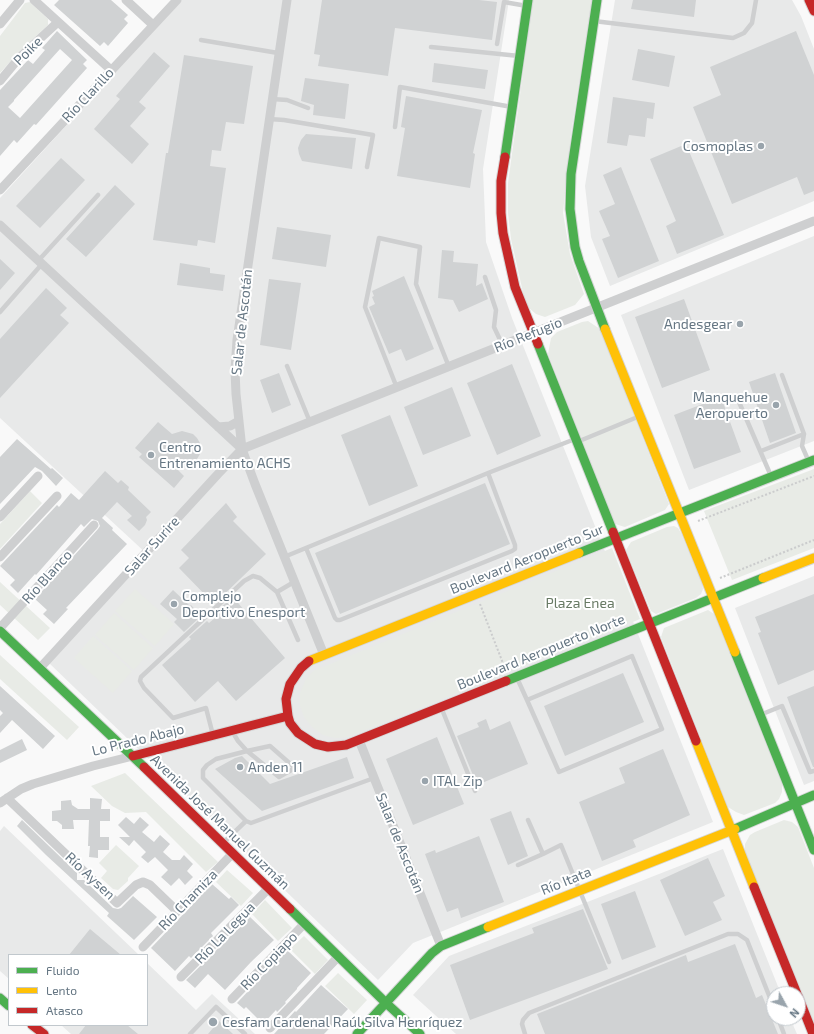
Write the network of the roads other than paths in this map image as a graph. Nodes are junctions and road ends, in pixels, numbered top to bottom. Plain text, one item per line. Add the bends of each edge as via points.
1 (20, 0) edge
2 (34, 0) edge
3 (126, 0) edge
4 (177, 0) edge
5 (287, 0) edge
6 (597, 0) edge
7 (756, 0) edge
8 (809, 0) edge
9 (527, 3) edge
10 (814, 11) edge
11 (594, 21) junction
12 (58, 22) junction
13 (0, 24) edge
14 (153, 26) junction
15 (201, 40) dead end
16 (497, 44) dead end
17 (431, 47) dead end
18 (278, 53) junction
19 (519, 56) junction
20 (111, 70) junction
21 (0, 81) edge
22 (272, 99) junction
23 (512, 107) junction
24 (308, 108) dead end
25 (268, 119) junction
26 (395, 127) dead end
27 (367, 167) dead end
28 (0, 190) edge
29 (98, 195) dead end
30 (814, 221) edge
31 (0, 225) edge
32 (40, 263) junction
33 (485, 277) dead end
34 (597, 308) junction
35 (0, 312) edge
36 (533, 334) junction
37 (503, 346) junction
38 (287, 366) dead end
39 (449, 367) junction
40 (782, 375) dead end
41 (397, 388) junction
42 (739, 402) dead end
43 (640, 416) junction
44 (239, 421) junction
45 (310, 422) junction
46 (218, 427) junction
47 (804, 434) junction
48 (576, 441) junction
49 (242, 449) junction
50 (761, 451) junction
51 (811, 461) edge
52 (488, 473) junction
53 (38, 476) dead end
54 (771, 476) junction
55 (57, 496) dead end
56 (679, 513) junction
57 (0, 517) edge
58 (94, 525) dead end
59 (615, 539) junction
60 (306, 548) junction
61 (0, 557) edge
62 (284, 557) junction
63 (814, 558) edge
64 (294, 582) junction
65 (277, 592) junction
66 (713, 598) junction
67 (650, 623) junction
68 (0, 628) edge
69 (0, 631) edge
70 (298, 640) dead end
71 (324, 655) junction
72 (40, 668) junction
73 (517, 677) junction
74 (527, 700) junction
75 (441, 707) junction
76 (760, 715) junction
77 (288, 716) junction
78 (232, 731) junction
79 (214, 736) junction
80 (359, 740) junction
81 (246, 751) junction
82 (133, 756) junction
83 (814, 771) edge
84 (374, 778) junction
85 (475, 791) dead end
86 (814, 795) edge
87 (3, 800) edge
88 (795, 803) junction
89 (528, 820) dead end
90 (248, 822) junction
91 (732, 830) junction
92 (223, 843) junction
93 (814, 850) edge
94 (233, 853) junction
95 (543, 854) junction
96 (518, 865) dead end
97 (269, 888) junction
98 (580, 890) junction
99 (177, 911) junction
100 (305, 923) junction
101 (441, 946) junction
102 (143, 947) dead end
103 (339, 956) junction
104 (609, 962) dead end
105 (181, 977) dead end
106 (794, 986) edge
107 (766, 988) edge
108 (0, 998) edge
109 (232, 1000) dead end
110 (386, 1003) junction
111 (8, 1005) edge
112 (806, 1016) edge
113 (33, 1026) edge
114 (270, 1028) dead end
115 (44, 1034) edge
116 (190, 1034) edge
117 (245, 1034) edge
118 (357, 1034) edge
119 (420, 1034) edge
120 (525, 1034) edge
121 (813, 1034) edge

1 - 13 street
2 - 12 street
3 - 14 street
4 - 14 street, Río Clarillo
5 - 18 street, Salar de Ascotán
6 - 11 street
7 - 11 lane via 752,23 744,33 733,38
8 - 10 street
9 - 16 lane via 504,2
9 - 19 street
11 - 34 street via 570,196 575,247
12 - 20 street
12 - 21 street, Poike via 19,58
14 - 20 street, Río Clarillo
15 - 18 lane
17 - 19 lane
18 - 22 street, Salar de Ascotán
19 - 23 street
20 - 28 street, Río Clarillo
22 - 24 lane via 287,100
22 - 25 street, Salar de Ascotán
23 - 26 lane via 400,87
23 - 36 street via 501,181 501,213 515,287
25 - 27 lane via 373,135
25 - 44 street, Salar de Ascotán via 237,340 235,370
29 - 32 lane
30 - 34 street, Río Refugio
31 - 32 street
32 - 35 lane
32 - 46 street
33 - 37 lane via 496,310 494,327
34 - 36 street, Río Refugio
34 - 43 street
36 - 37 street, Río Refugio
36 - 48 street
37 - 39 street, Río Refugio
38 - 45 lane
39 - 41 street, Río Refugio
39 - 41 lane via 416,284 420,247 379,238 366,307
40 - 47 lane
41 - 45 street, Río Refugio
42 - 50 lane
43 - 48 lane
43 - 56 street
44 - 46 street via 230,426
44 - 49 street, Salar de Ascotán
45 - 49 street, Río Refugio
46 - 49 street
47 - 50 lane
47 - 51 lane via 802,446
48 - 52 lane
48 - 59 street
49 - 62 street, Salar de Ascotán
49 - 72 street, Salar Surire
50 - 54 lane
51 - 54 street, Boulevard Aeropuerto Sur
52 - 60 lane
52 - 60 lane via 515,545 512,551 337,620
53 - 57 street
54 - 56 street, Boulevard Aeropuerto Sur
55 - 61 street
56 - 59 street, Boulevard Aeropuerto Sur
56 - 66 street
58 - 68 street, Río Blanco
59 - 67 street
59 - 71 street, Boulevard Aeropuerto Sur
60 - 62 lane
62 - 64 street, Salar de Ascotán
63 - 66 street, Boulevard Aeropuerto Norte
64 - 65 lane
64 - 71 street, Salar de Ascotán
65 - 70 lane
65 - 79 lane via 260,578 253,576 244,581 141,677 140,681 144,688 173,718 206,708
66 - 67 street, Boulevard Aeropuerto Norte
66 - 76 street
67 - 73 street, Boulevard Aeropuerto Norte
67 - 91 street
69 - 72 street, Avenida José Manuel Guzmán
71 - 77 street, Boulevard Aeropuerto Sur via 301,668 295,675 287,691
72 - 82 street, Avenida José Manuel Guzmán
73 - 74 lane
73 - 75 street, Boulevard Aeropuerto Norte
74 - 74 lane via 559,772 662,729 632,656
75 - 80 street, Boulevard Aeropuerto Norte
75 - 85 lane
76 - 83 lane via 782,706 810,772
76 - 88 street
77 - 78 street, Lo Prado Abajo
77 - 80 street, Boulevard Aeropuerto Norte via 298,733 316,744 336,747
78 - 79 street, Lo Prado Abajo
78 - 81 lane
79 - 82 street, Lo Prado Abajo
80 - 84 street, Salar de Ascotán
81 - 81 lane via 279,777 295,768 270,746
81 - 90 lane via 216,759 202,770 203,778
82 - 87 street, Lo Prado Abajo via 48,779 21,789
82 - 92 street, Avenida José Manuel Guzmán
84 - 90 lane
84 - 101 street, Salar de Ascotán
86 - 88 street, Río Itata
87 - 99 street, Río Aysen via 117,902 143,882 150,885
88 - 91 street, Río Itata
88 - 93 street
89 - 95 lane
90 - 92 lane
91 - 98 street, Río Itata
91 - 106 street
92 - 94 street, Avenida José Manuel Guzmán
94 - 97 street, Avenida José Manuel Guzmán
94 - 99 street, Río Chamiza
95 - 96 lane
95 - 98 lane via 561,845
97 - 100 street, Avenida José Manuel Guzmán
97 - 105 street, Río La Legua
98 - 101 street, Río Itata
98 - 104 lane
99 - 102 street, Río Chamiza
100 - 103 street, Avenida José Manuel Guzmán
100 - 109 street, Río Copiapo
101 - 110 street, Río Itata
103 - 110 street, Avenida José Manuel Guzmán
103 - 114 street
107 - 120 lane via 747,940 738,934 728,934 529,1013 522,1024
108 - 111 street
110 - 118 street, Río Itata
110 - 119 street, Avenida José Manuel Guzmán
112 - 121 street
113 - 115 street
116 - 117 lane via 216,1007

